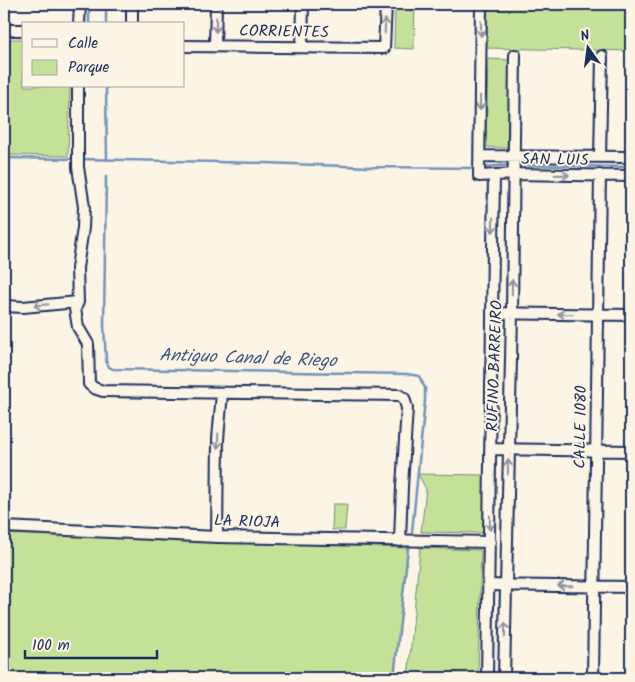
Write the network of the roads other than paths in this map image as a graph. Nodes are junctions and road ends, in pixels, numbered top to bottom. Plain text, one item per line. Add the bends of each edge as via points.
1 (80, 4) edge
2 (132, 4) edge
3 (216, 4) edge
4 (303, 4) edge
5 (386, 4) edge
6 (481, 4) edge
7 (79, 22) edge
8 (132, 22) edge
9 (4, 30) edge
10 (22, 30) edge
11 (185, 46) edge
12 (216, 46) junction
13 (302, 47) junction
14 (515, 55) dead end
15 (602, 56) dead end
16 (78, 88) edge
17 (480, 156) junction
18 (514, 156) junction
19 (600, 157) junction
20 (631, 157) edge
21 (514, 174) junction
22 (600, 175) junction
23 (494, 176) junction
24 (631, 176) edge
25 (78, 302) junction
26 (4, 306) edge
27 (492, 312) junction
28 (512, 313) junction
29 (598, 314) junction
30 (631, 314) edge
31 (222, 393) junction
32 (491, 449) junction
33 (508, 449) junction
34 (596, 450) junction
35 (631, 451) edge
36 (4, 527) edge
37 (217, 537) junction
38 (400, 541) junction
39 (490, 542) junction
40 (489, 585) junction
41 (506, 585) junction
42 (594, 587) junction
43 (631, 587) edge
44 (487, 678) edge
45 (504, 678) edge
46 (593, 678) edge

1 - 7 street
2 - 8 street
3 -> 12 street
4 - 13 street
13 -> 5 street, CORRIENTES via 384,48
6 -> 17 street
9 - 10 street
11 - 12 street, CORRIENTES
12 - 13 street, CORRIENTES
14 - 18 street, RUFINO BARREIRO
15 - 19 street
16 - 25 street via 78,167 84,207 77,268
17 - 18 street, SAN LUIS
17 - 23 street, SAN LUIS via 479,176
18 - 19 street, SAN LUIS
18 - 21 street, RUFINO BARREIRO
19 - 20 street, SAN LUIS
21 -> 22 street, SAN LUIS
21 - 23 street, SAN LUIS
28 -> 21 street, RUFINO BARREIRO
22 - 24 street, SAN LUIS
22 - 29 street, CALLE 1080
23 -> 27 street, RUFINO BARREIRO
25 -> 26 street
25 - 31 street via 76,320 88,344 89,384 94,388 103,391
27 - 28 street
27 - 32 street, RUFINO BARREIRO
29 -> 28 street
28 - 33 street, RUFINO BARREIRO
29 - 30 street
29 - 34 street, CALLE 1080
31 -> 37 street
31 - 38 street via 399,395 404,398 407,408
32 - 33 street
32 -> 39 street, RUFINO BARREIRO
33 - 34 street
41 -> 33 street, RUFINO BARREIRO
34 - 35 street
34 - 42 street, CALLE 1080
36 - 37 street, LA RIOJA
37 - 38 street, LA RIOJA
38 - 39 street, LA RIOJA
39 - 40 street, RUFINO BARREIRO
40 - 41 street
40 - 44 street, RUFINO BARREIRO
42 -> 41 street
45 -> 41 street, RUFINO BARREIRO
42 - 43 street
42 - 46 street, CALLE 1080

